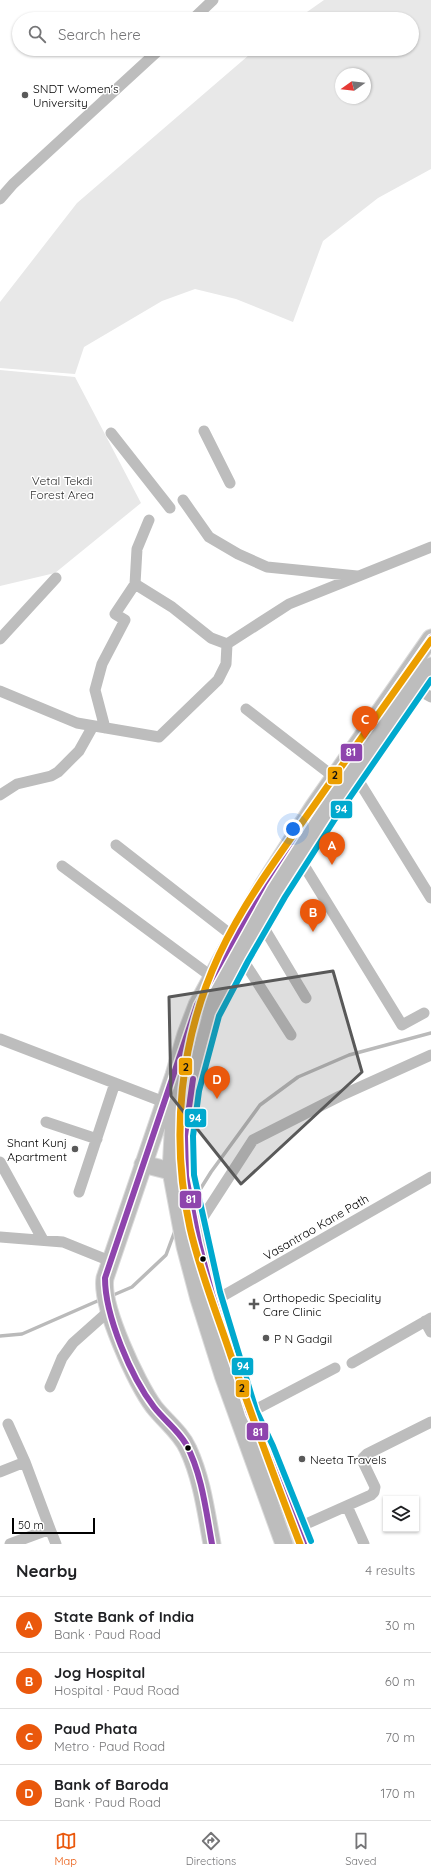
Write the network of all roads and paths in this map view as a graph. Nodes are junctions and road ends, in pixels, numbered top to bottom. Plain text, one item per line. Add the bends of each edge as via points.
1 (213, 0) edge
2 (200, 12) edge
3 (152, 56) edge
4 (0, 199) edge
5 (204, 431) dead end
6 (111, 433) dead end
7 (230, 483) dead end
8 (183, 500) dead end
9 (170, 508) dead end
10 (149, 520) dead end
11 (431, 547) edge
12 (360, 576) junction
13 (56, 578) dead end
14 (134, 584) junction
15 (0, 638) edge
16 (431, 638) edge
17 (227, 644) junction
18 (431, 666) edge
19 (416, 688) junction
20 (0, 692) edge
21 (431, 697) edge
22 (246, 709) dead end
23 (93, 726) junction
24 (105, 728) junction
25 (355, 775) junction
26 (334, 777) junction
27 (0, 795) edge
28 (116, 845) dead end
29 (300, 859) junction
30 (62, 866) dead end
31 (431, 898) edge
32 (261, 923) junction
33 (234, 937) junction
34 (241, 957) junction
35 (212, 977) junction
36 (306, 998) dead end
37 (424, 1013) dead end
38 (292, 1035) dead end
39 (0, 1039) edge
40 (431, 1055) edge
41 (115, 1083) junction
42 (164, 1102) junction
43 (46, 1122) dead end
44 (96, 1139) junction
45 (0, 1162) edge
46 (143, 1164) junction
47 (431, 1177) edge
48 (181, 1178) junction
49 (79, 1192) dead end
50 (188, 1224) junction
51 (0, 1237) edge
52 (43, 1240) junction
53 (110, 1262) junction
54 (107, 1301) junction
55 (214, 1301) junction
56 (428, 1319) edge
57 (431, 1332) edge
58 (352, 1363) dead end
59 (335, 1368) dead end
60 (50, 1387) dead end
61 (249, 1413) junction
62 (431, 1422) edge
63 (8, 1424) dead end
64 (25, 1462) junction
65 (0, 1472) edge
66 (347, 1506) junction
67 (297, 1528) junction
68 (50, 1529) junction
69 (10, 1544) edge
70 (56, 1544) edge
71 (212, 1544) edge
72 (284, 1544) edge
73 (304, 1544) edge
74 (364, 1544) edge

1 - 2 street
3 - 4 street via 13,184
5 - 7 street
6 - 9 street
8 - 12 street via 209,537 267,567
10 - 14 street via 137,549
11 - 12 street
12 - 17 street via 289,604
13 - 15 street
14 - 17 street via 172,607 211,638
14 - 24 street via 115,614 125,620 102,664 95,690
16 - 26 main road
17 - 24 street via 226,664 218,680 159,737
18 - 19 main road
19 - 21 street
19 - 25 main road
20 - 23 street via 77,723
22 - 26 street
23 - 24 street
23 - 27 street via 79,751 58,772 17,784
25 - 29 main road
25 - 31 street
26 - 33 main road via 264,884
28 - 33 street
29 - 32 main road
29 - 37 street via 402,1025
30 - 35 street
32 - 34 main road
32 - 36 street
33 - 35 main road
34 - 38 street
34 - 48 main road via 212,1013 195,1071
35 - 42 main road via 186,1034
39 - 41 street
40 - 50 street via 340,1096 253,1140
41 - 42 street
41 - 44 street
42 - 46 main road
43 - 44 street
44 - 49 street
45 - 52 street
46 - 48 main road
46 - 53 main road
47 - 55 street, Vasantrao Kane Path
48 - 50 main road
48 - 50 main road
50 - 55 main road
50 - 72 main road via 199,1299 223,1376
51 - 52 street
52 - 53 street via 63,1242
53 - 54 main road via 105,1278
54 - 60 street via 62,1358
54 - 71 main road via 127,1357 142,1389 188,1448 202,1494
55 - 61 main road
56 - 57 street
56 - 58 street
59 - 61 street
61 - 67 main road
62 - 66 street via 363,1458 375,1488 374,1492
63 - 64 street
64 - 65 street
64 - 68 street
66 - 67 street
66 - 74 street
67 - 73 main road
68 - 69 street
68 - 70 street

